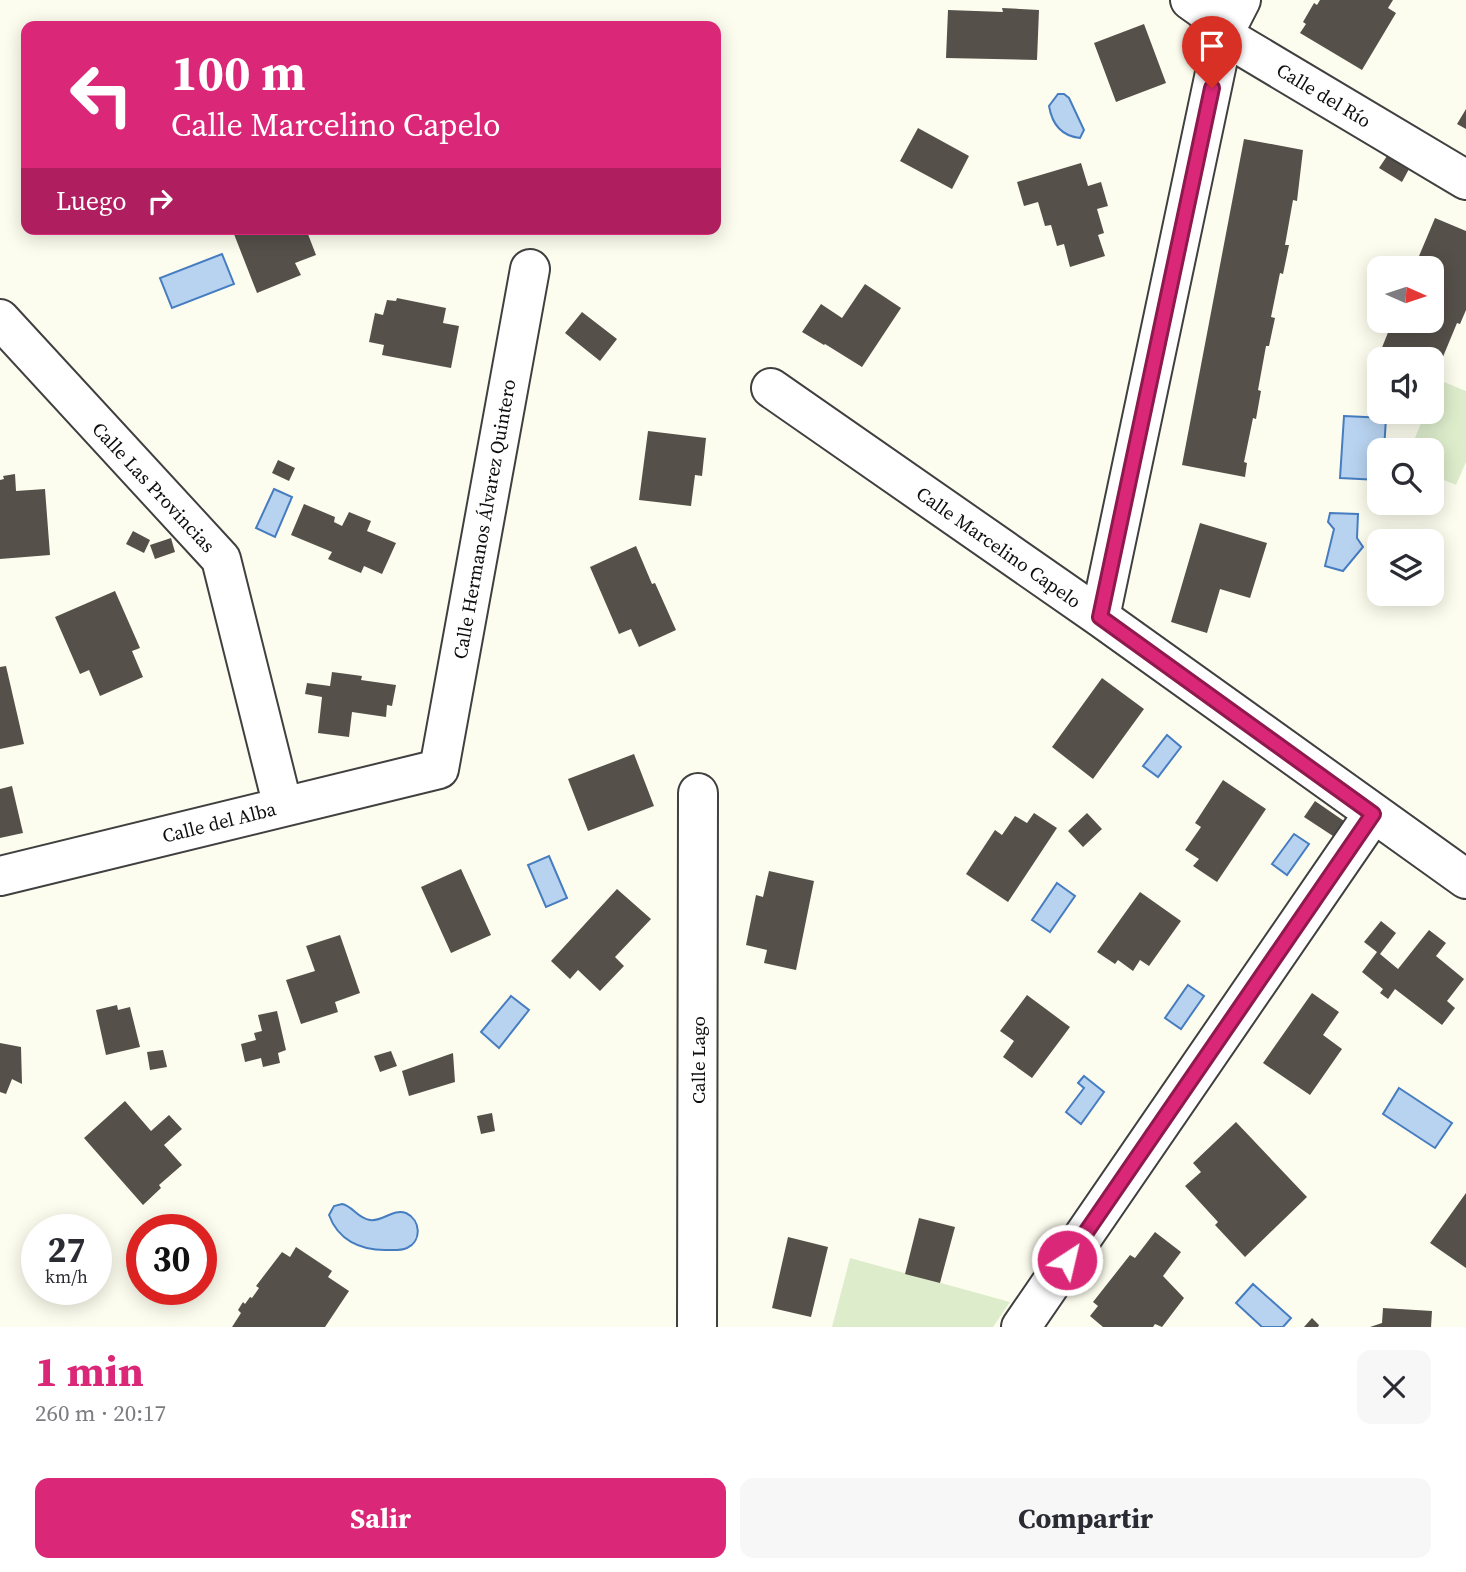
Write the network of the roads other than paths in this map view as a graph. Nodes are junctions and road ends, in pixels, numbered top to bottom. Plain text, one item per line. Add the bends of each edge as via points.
1 (1241, 0) edge
2 (1207, 11) edge
3 (1466, 180) edge
4 (530, 269) dead end
5 (0, 319) edge
6 (771, 388) dead end
7 (1100, 617) junction
8 (439, 769) joint
9 (698, 793) dead end
10 (283, 807) junction
11 (1373, 814) junction
12 (0, 876) edge
13 (1466, 879) edge
14 (697, 1327) edge
15 (1021, 1327) edge

1 - 2 street
2 - 3 street, Calle del Río
2 - 7 street
4 - 8 street, Calle Hermanos Álvarez Quintero
5 - 10 street, Calle Las Provincias via 221,559
6 - 7 street, Calle Marcelino Capelo
7 - 11 street, Calle Marcelino Capelo
8 - 10 street, Calle del Alba
9 - 14 street, Calle Lago
10 - 12 street, Calle del Alba
11 - 13 street, Calle Marcelino Capelo
11 - 15 street

